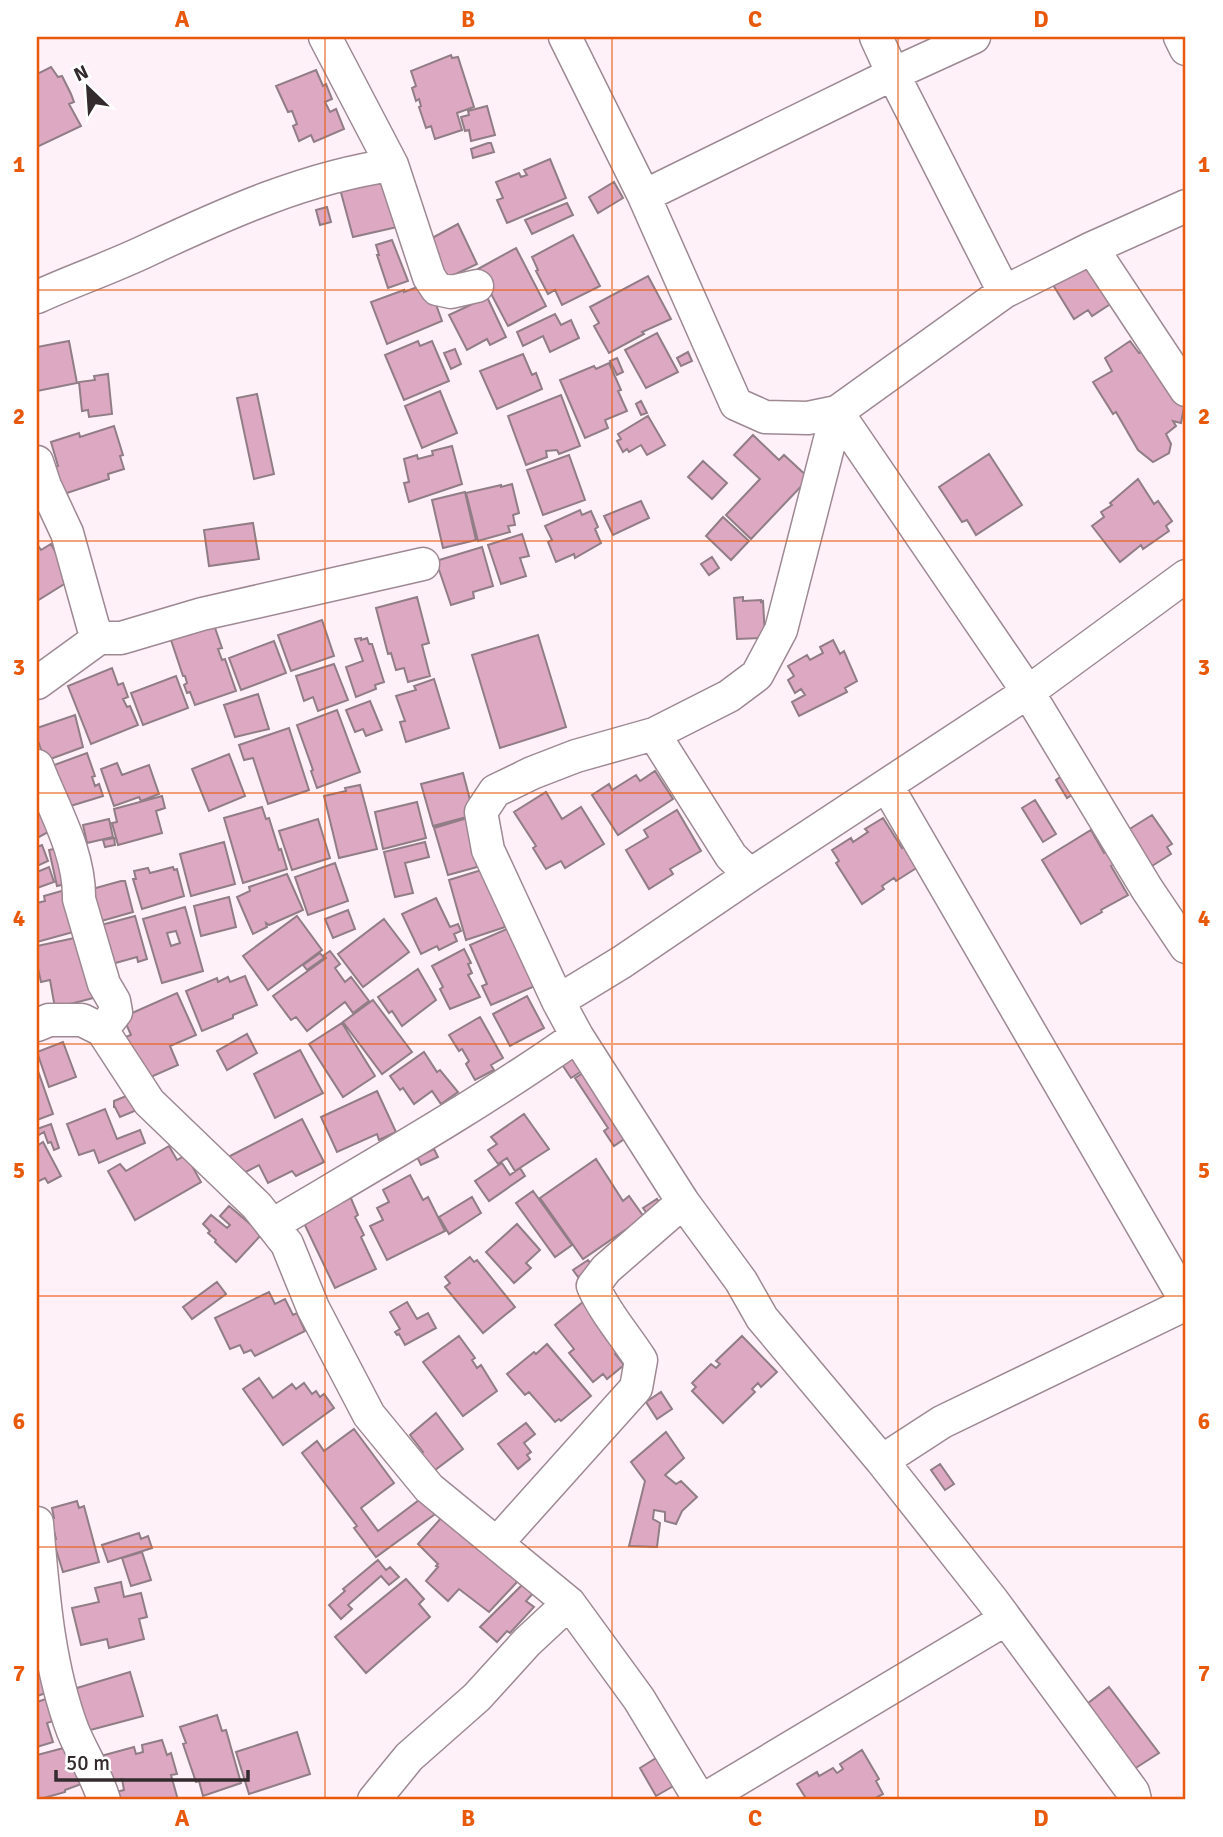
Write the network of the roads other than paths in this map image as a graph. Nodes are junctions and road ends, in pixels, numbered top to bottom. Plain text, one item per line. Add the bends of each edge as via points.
1 (326, 37) edge
2 (565, 37) edge
3 (876, 37) edge
4 (974, 37) edge
5 (1180, 37) edge
6 (1186, 49) edge
7 (893, 74) junction
8 (392, 164) junction
9 (644, 196) junction
10 (1186, 206) edge
11 (1092, 248) junction
12 (477, 286) dead end
13 (1004, 292) junction
14 (37, 297) edge
15 (1186, 390) edge
16 (837, 412) junction
17 (37, 462) edge
18 (422, 564) dead end
19 (1186, 576) edge
20 (99, 638) junction
21 (37, 682) edge
22 (1028, 692) junction
23 (654, 734) junction
24 (37, 766) edge
25 (887, 786) junction
26 (750, 875) junction
27 (1186, 947) edge
28 (558, 1002) junction
29 (37, 1025) edge
30 (102, 1030) junction
31 (577, 1036) junction
32 (683, 1202) junction
33 (272, 1224) junction
34 (1186, 1302) edge
35 (883, 1461) junction
36 (37, 1523) edge
37 (497, 1543) junction
38 (569, 1603) junction
39 (1006, 1619) junction
40 (104, 1800) edge
41 (374, 1800) edge
42 (701, 1800) edge
43 (1135, 1800) edge

1 - 8 street
2 - 9 street
3 - 7 street
4 - 7 street
5 - 6 street
7 - 9 street
7 - 13 street
8 - 12 street via 437,289 451,292
8 - 14 street via 345,173 230,213
9 - 16 street via 736,404 765,418 808,418
10 - 11 street
11 - 13 street
11 - 15 street
13 - 16 street
16 - 22 street
16 - 23 street via 781,630 757,675 729,696
17 - 20 street via 67,533
18 - 20 street via 202,614 121,638
19 - 22 street
20 - 21 street
22 - 25 street
22 - 27 street
23 - 26 street via 731,856
23 - 28 street via 532,773 495,791 481,812 488,850
24 - 30 street via 75,858 79,899 104,984 114,1001 116,1012
25 - 26 street
25 - 34 street
26 - 28 street
28 - 31 street
29 - 30 street via 49,1020 82,1020
30 - 33 street via 149,1102
31 - 32 street
31 - 33 street via 415,1141
32 - 35 street via 741,1280 762,1318
32 - 37 street via 606,1269 593,1286 603,1308 641,1360 636,1388
33 - 37 street via 287,1244 313,1308 369,1415 429,1488
34 - 35 street via 942,1423
35 - 39 street
36 - 40 street via 46,1616 60,1686 73,1731
37 - 38 street
38 - 41 street via 477,1697 409,1757
38 - 42 street via 639,1699
39 - 42 street
39 - 43 street via 1133,1791

